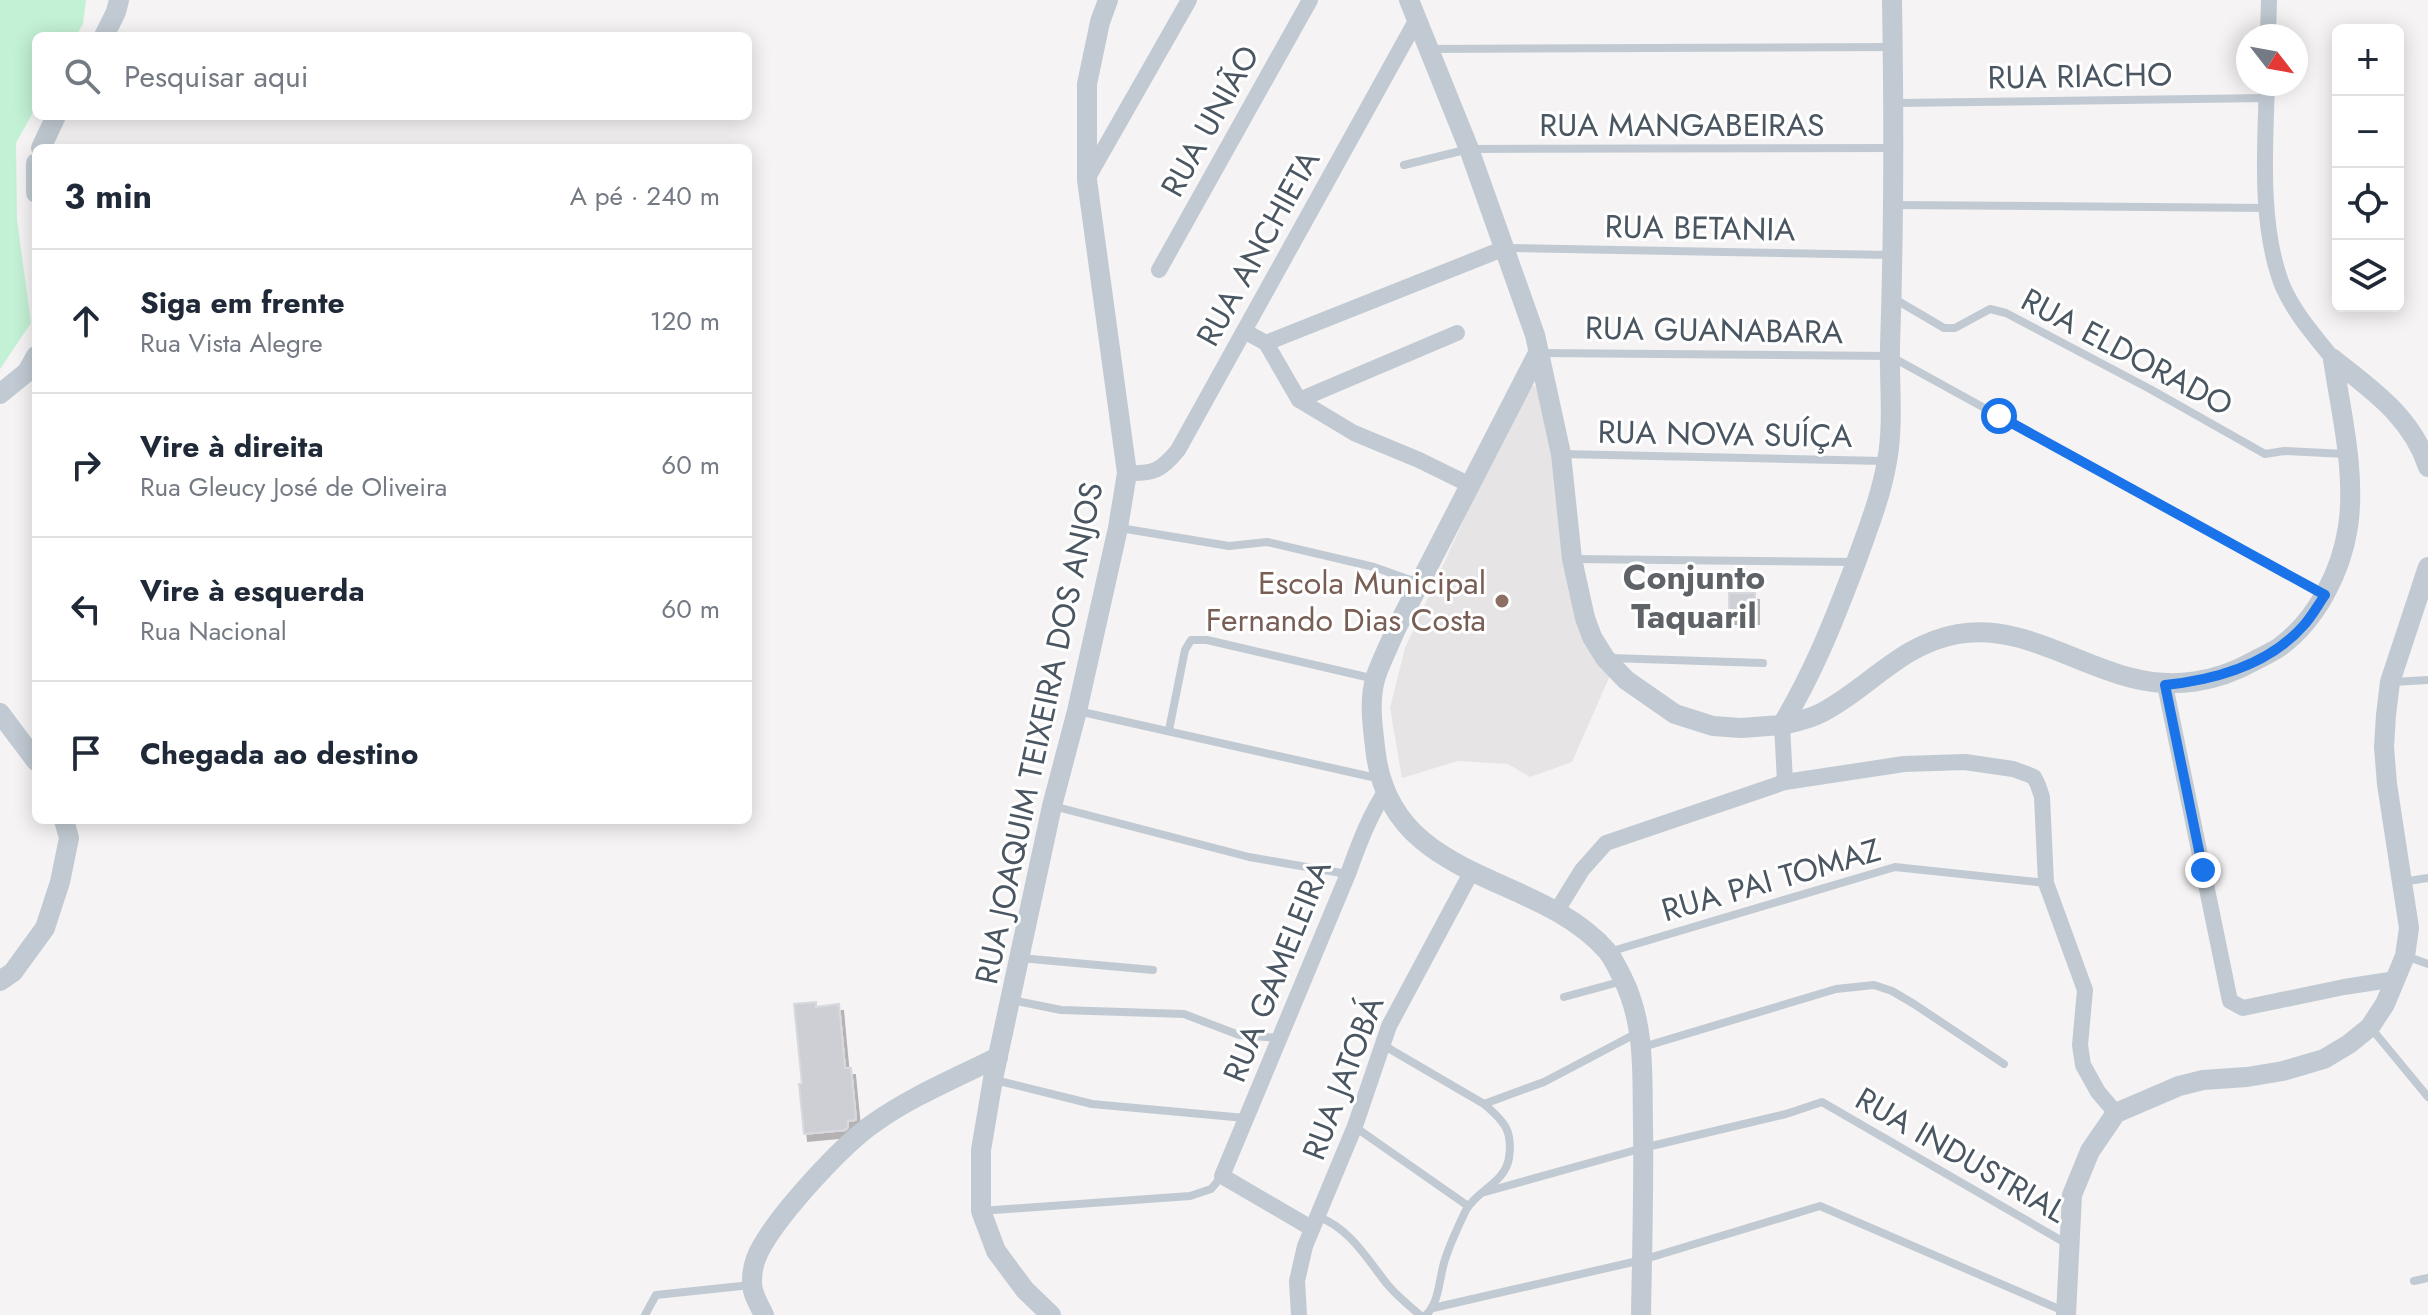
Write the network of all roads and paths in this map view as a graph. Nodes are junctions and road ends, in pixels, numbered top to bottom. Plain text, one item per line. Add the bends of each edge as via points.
1 (119, 0) edge
2 (1108, 0) edge
3 (1189, 0) edge
4 (1310, 0) edge
5 (1409, 0) edge
6 (1892, 0) edge
7 (2269, 0) edge
8 (1416, 21) junction
9 (2268, 24) edge
10 (106, 32) edge
11 (1893, 47) junction
12 (1428, 49) junction
13 (2236, 92) edge
14 (2267, 96) edge
15 (1894, 103) junction
16 (54, 120) edge
17 (43, 144) edge
18 (1894, 148) junction
19 (1469, 149) junction
20 (1404, 165) dead end
21 (1087, 180) junction
22 (1895, 205) junction
23 (2268, 208) junction
24 (1505, 248) junction
25 (1894, 255) junction
26 (1159, 270) dead end
27 (1892, 298) junction
28 (1244, 331) junction
29 (1457, 333) dead end
30 (1266, 343) junction
31 (1538, 353) junction
32 (1890, 356) junction
33 (2333, 359) junction
34 (32, 363) edge
35 (0, 394) edge
36 (1299, 400) junction
37 (1561, 454) junction
38 (2347, 454) junction
39 (1887, 461) junction
40 (2428, 467) edge
41 (1127, 473) junction
42 (1470, 485) junction
43 (1118, 528) junction
44 (1572, 559) junction
45 (1856, 562) junction
46 (2428, 567) edge
47 (1420, 583) junction
48 (2325, 595) junction
49 (1605, 658) junction
50 (1763, 663) dead end
51 (1375, 679) junction
52 (2428, 680) edge
53 (2390, 682) junction
54 (2165, 685) junction
55 (1077, 711) junction
56 (0, 713) edge
57 (1782, 725) junction
58 (1169, 730) junction
59 (32, 756) edge
60 (1785, 782) junction
61 (1384, 784) junction
62 (1052, 806) junction
63 (65, 824) edge
64 (1472, 871) junction
65 (1348, 874) junction
66 (2428, 878) edge
67 (2401, 882) junction
68 (2046, 883) junction
69 (1556, 912) junction
70 (1608, 952) junction
71 (2405, 956) junction
72 (1020, 958) junction
73 (2428, 964) edge
74 (1153, 970) dead end
75 (2396, 979) junction
76 (0, 981) edge
77 (1624, 981) junction
78 (1564, 997) dead end
79 (1012, 1000) junction
80 (2370, 1027) junction
81 (1280, 1039) junction
82 (1641, 1040) junction
83 (1383, 1045) junction
84 (998, 1057) junction
85 (2004, 1064) dead end
86 (993, 1079) junction
87 (2428, 1097) edge
88 (1484, 1104) junction
89 (2116, 1113) junction
90 (1246, 1118) junction
91 (1355, 1126) junction
92 (1643, 1148) junction
93 (1222, 1176) junction
94 (1485, 1192) junction
95 (1468, 1206) junction
96 (981, 1211) junction
97 (1315, 1222) junction
98 (2070, 1246) junction
99 (1642, 1260) junction
100 (2428, 1278) edge
101 (2414, 1281) dead end
102 (755, 1301) edge
103 (1427, 1313) edge
104 (2066, 1314) edge
105 (645, 1315) edge
106 (1051, 1315) edge
107 (1299, 1315) edge
108 (1641, 1315) edge

1 - 10 street
2 - 21 street, RUA JOAQUIM TEIXEIRA DOS ANJOS via 1087,84
3 - 21 street
4 - 26 street, RUA UNIÃO
5 - 8 street
6 - 11 street
7 - 9 street
8 - 12 street
8 - 28 street, RUA ANCHIETA
11 - 12 lane
11 - 15 street
12 - 19 street
13 - 15 lane, RUA RIACHO
14 - 23 street
15 - 18 street
16 - 17 street
18 - 19 lane, RUA MANGABEIRAS
18 - 22 street
19 - 20 lane, RUA MANGABEIRAS
19 - 24 street
21 - 41 street, RUA JOAQUIM TEIXEIRA DOS ANJOS
22 - 23 lane
22 - 25 street
23 - 33 street via 2284,289
24 - 25 lane, RUA BETANIA
24 - 30 street
24 - 31 street
25 - 27 street
27 - 32 street
27 - 38 lane, RUA ELDORADO via 1944,328 1955,328 1990,309 2006,313 2265,454
28 - 30 street
28 - 41 street, RUA ANCHIETA via 1178,450 1147,474
29 - 36 street
30 - 36 street
31 - 32 lane, RUA GUANABARA
31 - 37 street
31 - 42 street
32 - 39 street
32 - 48 lane
33 - 38 street
33 - 40 street via 2403,419
34 - 35 street
36 - 42 street via 1354,433
37 - 39 lane, RUA NOVA SUÍÇA
37 - 44 street
38 - 48 street via 2348,527
39 - 45 street
41 - 43 street, RUA JOAQUIM TEIXEIRA DOS ANJOS
42 - 47 street
43 - 47 lane via 1229,546 1267,542
43 - 55 street, RUA JOAQUIM TEIXEIRA DOS ANJOS
44 - 45 lane
44 - 49 street via 1585,618
45 - 57 street via 1822,652
46 - 53 street
47 - 51 street
48 - 54 street via 2280,647 2205,680
49 - 50 lane
49 - 57 street via 1642,693 1682,717 1713,726
51 - 58 lane via 1191,640
51 - 61 street via 1371,717
52 - 53 lane
53 - 67 street via 2384,747
54 - 57 street via 2014,637 1958,634 1927,642 1891,662 1823,712
54 - 75 street via 2230,1001 2243,1008
55 - 58 lane
55 - 62 street, RUA JOAQUIM TEIXEIRA DOS ANJOS
56 - 59 street
57 - 60 street
58 - 61 lane
60 - 68 street via 1904,764 1965,762 2027,774 2034,777 2042,797
60 - 69 street via 1606,843
61 - 64 street via 1421,841
61 - 65 street, RUA GAMELEIRA
62 - 65 lane via 1249,857
62 - 72 street, RUA JOAQUIM TEIXEIRA DOS ANJOS
63 - 76 street via 69,838 45,928 13,972
64 - 69 street
64 - 83 street, RUA JATOBÁ
65 - 81 street, RUA GAMELEIRA
66 - 67 lane
67 - 71 street via 2409,928
68 - 70 lane, RUA PAI TOMAZ via 1895,867
68 - 89 street via 2085,990 2083,1065
69 - 70 street
70 - 77 street
71 - 73 lane
71 - 75 street
72 - 74 lane
72 - 79 street, RUA JOAQUIM TEIXEIRA DOS ANJOS
75 - 80 street
77 - 78 lane
77 - 82 street
79 - 81 lane via 1061,1010 1184,1014 1239,1035
79 - 84 street, RUA JOAQUIM TEIXEIRA DOS ANJOS
80 - 87 lane
80 - 89 street via 2324,1059 2283,1071 2179,1086
81 - 90 street, RUA GAMELEIRA
82 - 85 lane via 1836,989 1874,985 1914,1004
82 - 88 lane
82 - 92 street
83 - 88 lane
83 - 91 street, RUA JATOBÁ
84 - 86 street, RUA JOAQUIM TEIXEIRA DOS ANJOS
84 - 102 street via 920,1095 872,1124 842,1151 761,1248 753,1268
86 - 90 lane via 1092,1104
86 - 96 street, RUA JOAQUIM TEIXEIRA DOS ANJOS via 981,1150
88 - 94 lane via 1504,1122 1509,1137 1509,1160
89 - 98 street via 2075,1185
90 - 93 street, RUA GAMELEIRA
91 - 95 lane
91 - 97 street, RUA JATOBÁ
92 - 94 lane, RUA INDUSTRIAL
92 - 98 lane, RUA INDUSTRIAL via 1822,1102
92 - 99 street
93 - 96 lane via 1211,1189 1190,1196
93 - 97 street
94 - 95 lane
95 - 103 lane
96 - 106 street, RUA JOAQUIM TEIXEIRA DOS ANJOS via 996,1251
97 - 103 lane via 1329,1220 1348,1235 1405,1303
97 - 107 street, RUA JATOBÁ via 1297,1281
98 - 104 street
99 - 103 lane
99 - 104 lane via 1820,1206
99 - 108 street
100 - 101 lane
102 - 105 lane via 656,1295

